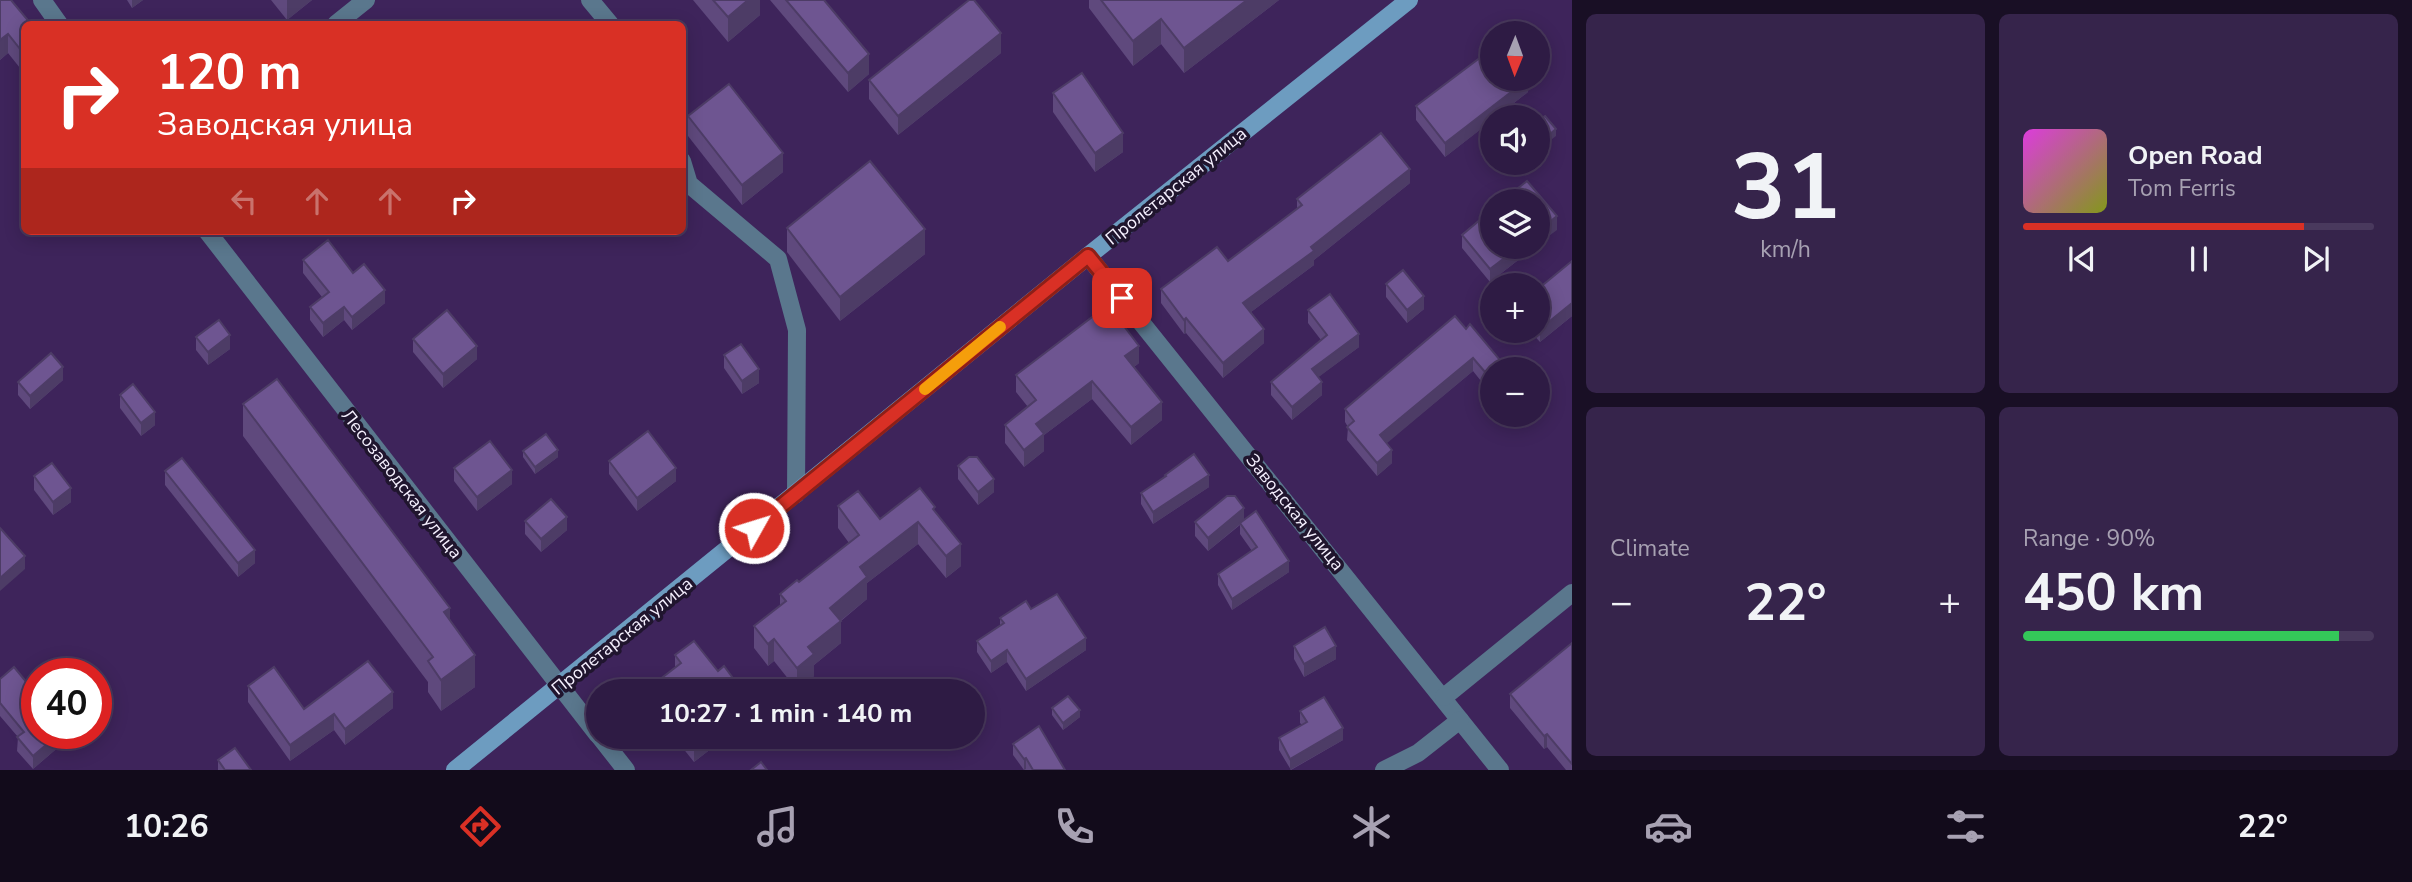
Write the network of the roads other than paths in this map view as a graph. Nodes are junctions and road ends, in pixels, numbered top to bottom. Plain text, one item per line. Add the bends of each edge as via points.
1 (42, 0) edge
2 (366, 0) edge
3 (590, 0) edge
4 (1409, 0) edge
5 (57, 21) edge
6 (340, 21) edge
7 (608, 21) edge
8 (686, 174) edge
9 (210, 235) edge
10 (1088, 256) junction
11 (796, 494) junction
12 (1572, 593) edge
13 (560, 686) junction
14 (1444, 698) junction
15 (586, 719) edge
16 (1460, 719) junction
17 (609, 749) edge
18 (455, 770) edge
19 (626, 770) edge
20 (1384, 770) edge
21 (1500, 770) edge

1 - 5 street
2 - 6 street
3 - 7 street
4 - 10 street, Пролетарская улица
8 - 11 street via 689,184 778,259 797,330
9 - 13 street, Лесозаводская улица
10 - 11 street, Пролетарская улица
10 - 14 street, Заводская улица
11 - 13 street, Пролетарская улица
12 - 14 street
13 - 15 street, Лесозаводская улица
13 - 18 street, Пролетарская улица
14 - 16 street, Заводская улица
16 - 20 street via 1418,752
16 - 21 street, Заводская улица
17 - 19 street, Лесозаводская улица

